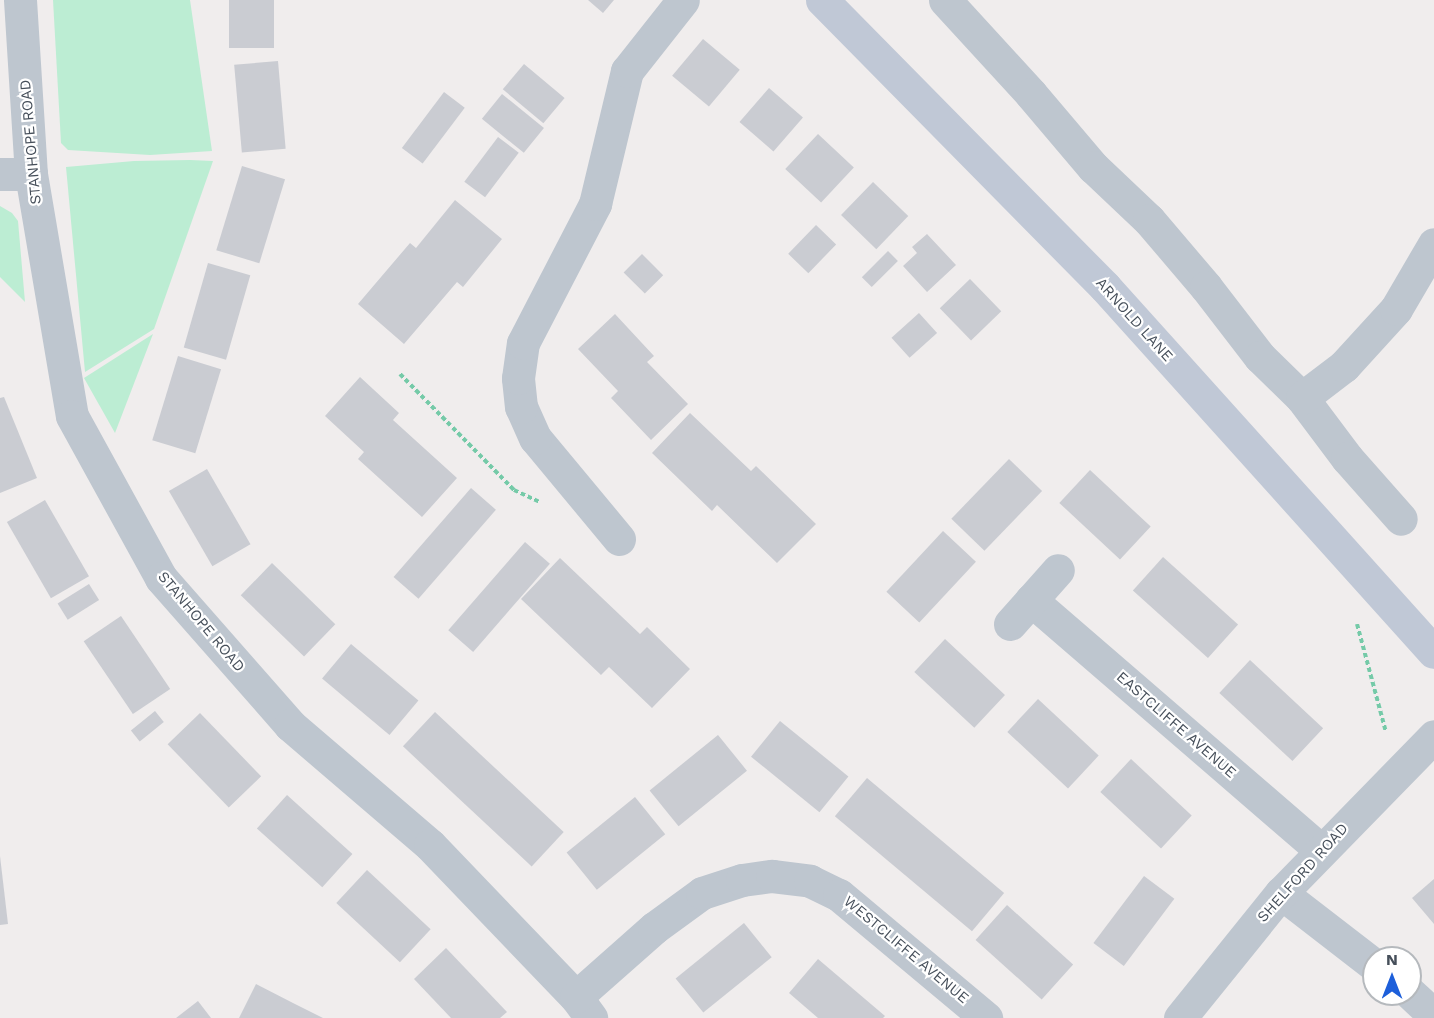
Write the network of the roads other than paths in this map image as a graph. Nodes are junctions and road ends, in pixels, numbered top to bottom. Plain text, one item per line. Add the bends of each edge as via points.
1 (20, 0) edge
2 (683, 0) edge
3 (822, 0) edge
4 (945, 0) edge
5 (16, 174) edge
6 (1434, 244) edge
7 (1302, 398) junction
8 (1401, 519) dead end
9 (619, 539) dead end
10 (1058, 570) dead end
11 (1031, 600) junction
12 (1010, 624) dead end
13 (1434, 652) edge
14 (1434, 736) edge
15 (1321, 850) junction
16 (1281, 893) junction
17 (1362, 956) edge
18 (1422, 1004) edge
19 (584, 1008) edge
20 (1434, 1015) edge
21 (986, 1018) edge
22 (1180, 1018) edge

1 - 5 street, STANHOPE ROAD
2 - 9 street via 627,71 595,204 523,343 518,378 522,407 535,438
3 - 13 street, ARNOLD LANE via 1105,287
4 - 7 street via 1093,166 1149,220 1260,357
5 - 19 street, STANHOPE ROAD via 72,416 161,578 290,725 430,845
6 - 7 street via 1396,309 1344,366
7 - 8 street via 1347,458
10 - 11 street
11 - 12 street
11 - 15 street, EASTCLIFFE AVENUE
14 - 15 street, SHELFORD ROAD
15 - 16 street, SHELFORD ROAD
16 - 17 street
16 - 22 street, SHELFORD ROAD
18 - 20 street
19 - 21 street, WESTCLIFFE AVENUE via 654,928 702,893 742,879 772,876 810,881 839,895

